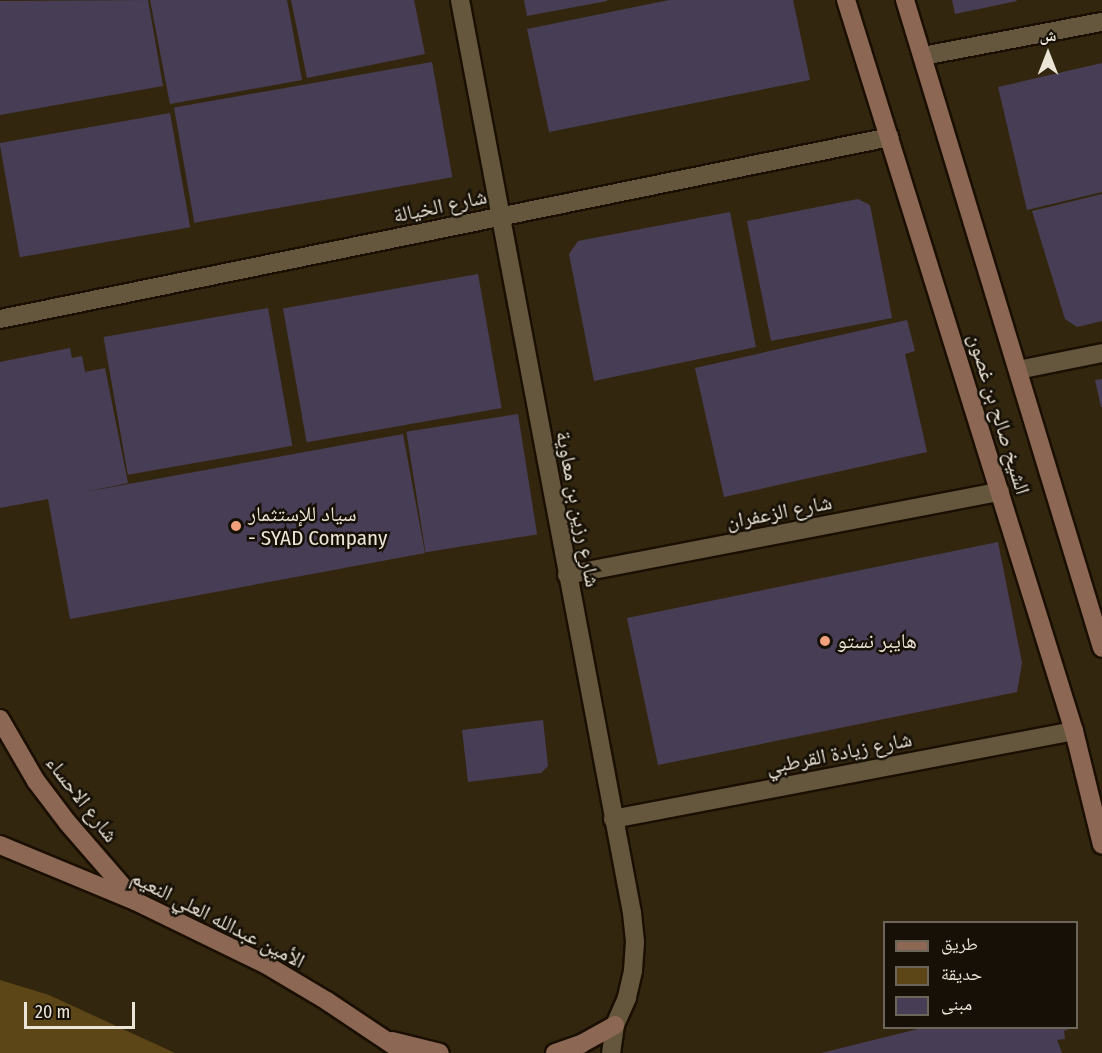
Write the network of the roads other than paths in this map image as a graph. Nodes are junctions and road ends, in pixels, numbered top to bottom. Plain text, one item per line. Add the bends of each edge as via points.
1 (460, 0) edge
2 (846, 0) edge
3 (905, 0) edge
4 (1102, 22) edge
5 (923, 56) junction
6 (890, 137) junction
7 (500, 217) junction
8 (0, 319) edge
9 (1102, 352) edge
10 (1018, 370) junction
11 (1000, 492) junction
12 (567, 575) junction
13 (1102, 648) edge
14 (0, 719) edge
15 (1074, 731) junction
16 (613, 819) junction
17 (1102, 844) edge
18 (0, 845) edge
19 (135, 901) junction
20 (615, 1025) junction
21 (388, 1040) junction
22 (405, 1053) edge
23 (440, 1053) edge
24 (555, 1053) edge
25 (611, 1053) edge

1 - 7 street, شارع رزين بن معاوية
2 - 6 street, الشيخ صالح بن غصون
3 - 5 street, الشيخ صالح بن غصون
4 - 5 street
5 - 10 street, الشيخ صالح بن غصون
6 - 7 street, شارع الخيالة
6 - 11 street, الشيخ صالح بن غصون
7 - 8 street, شارع الخيالة
7 - 12 street, شارع رزين بن معاوية
9 - 10 street
10 - 13 street, الشيخ صالح بن غصون
11 - 12 street, شارع الزعفران
11 - 15 street, الشيخ صالح بن غصون
12 - 16 street, شارع رزين بن معاوية
14 - 19 street, شارع الاحساء via 36,781
15 - 16 street, شارع زيادة القرطبي
15 - 17 street, الشيخ صالح بن غصون
16 - 20 street, شارع رزين بن معاوية via 635,942 627,998
18 - 19 street, الأمين عبدالله العلي النعيم
19 - 21 street, الأمين عبدالله العلي النعيم via 265,964
20 - 24 street via 582,1044
20 - 25 street, شارع رزين بن معاوية
21 - 22 street, الأمين عبدالله العلي النعيم
21 - 23 street

